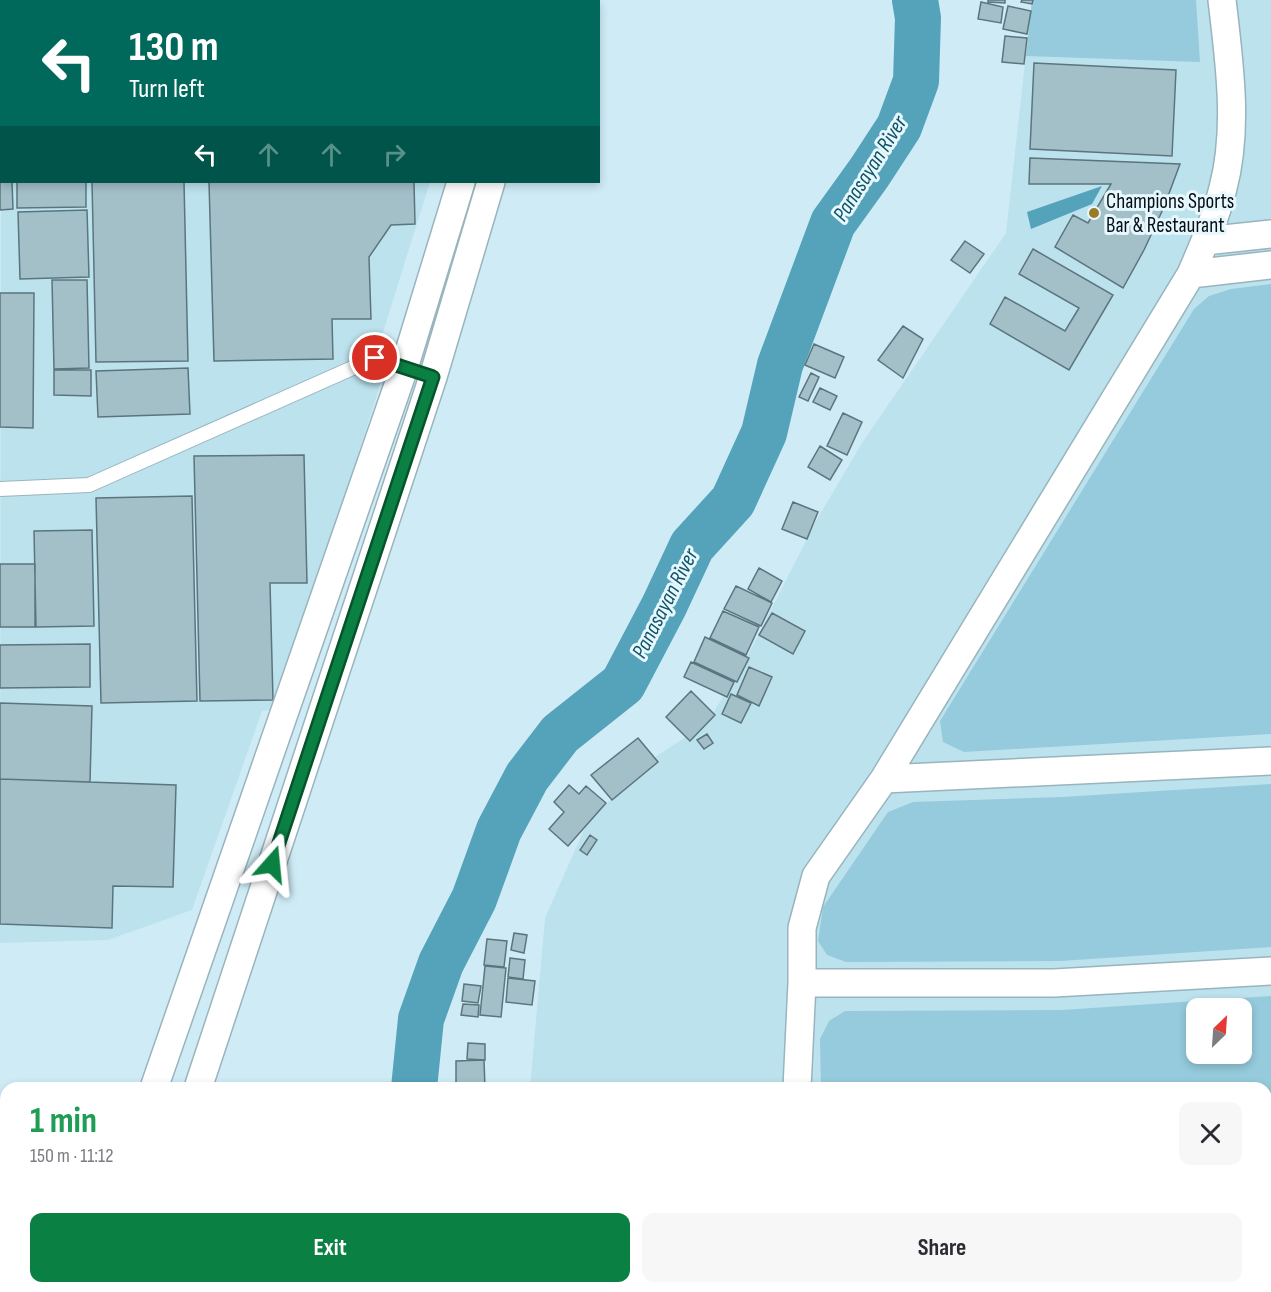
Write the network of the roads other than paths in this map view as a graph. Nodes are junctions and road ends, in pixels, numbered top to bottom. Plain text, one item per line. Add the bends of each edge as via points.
1 (1222, 0) edge
2 (461, 183) edge
3 (491, 183) edge
4 (1271, 234) edge
5 (1205, 241) junction
6 (1271, 265) edge
7 (1191, 274) junction
8 (404, 368) junction
9 (433, 377) junction
10 (0, 489) edge
11 (1271, 761) edge
12 (884, 779) junction
13 (1271, 971) edge
14 (802, 983) junction
15 (156, 1082) edge
16 (200, 1082) edge
17 (797, 1082) edge

1 - 5 street via 1231,83 1231,136 1224,187
2 - 8 street
3 - 9 street
4 - 5 street
5 - 7 street
6 - 7 street
7 - 12 street
8 - 9 lane
8 - 10 lane via 375,358 89,485
8 - 15 street
9 - 16 street
11 - 12 street
12 - 14 street via 816,876 802,928
13 - 14 street via 1054,983
14 - 17 street

